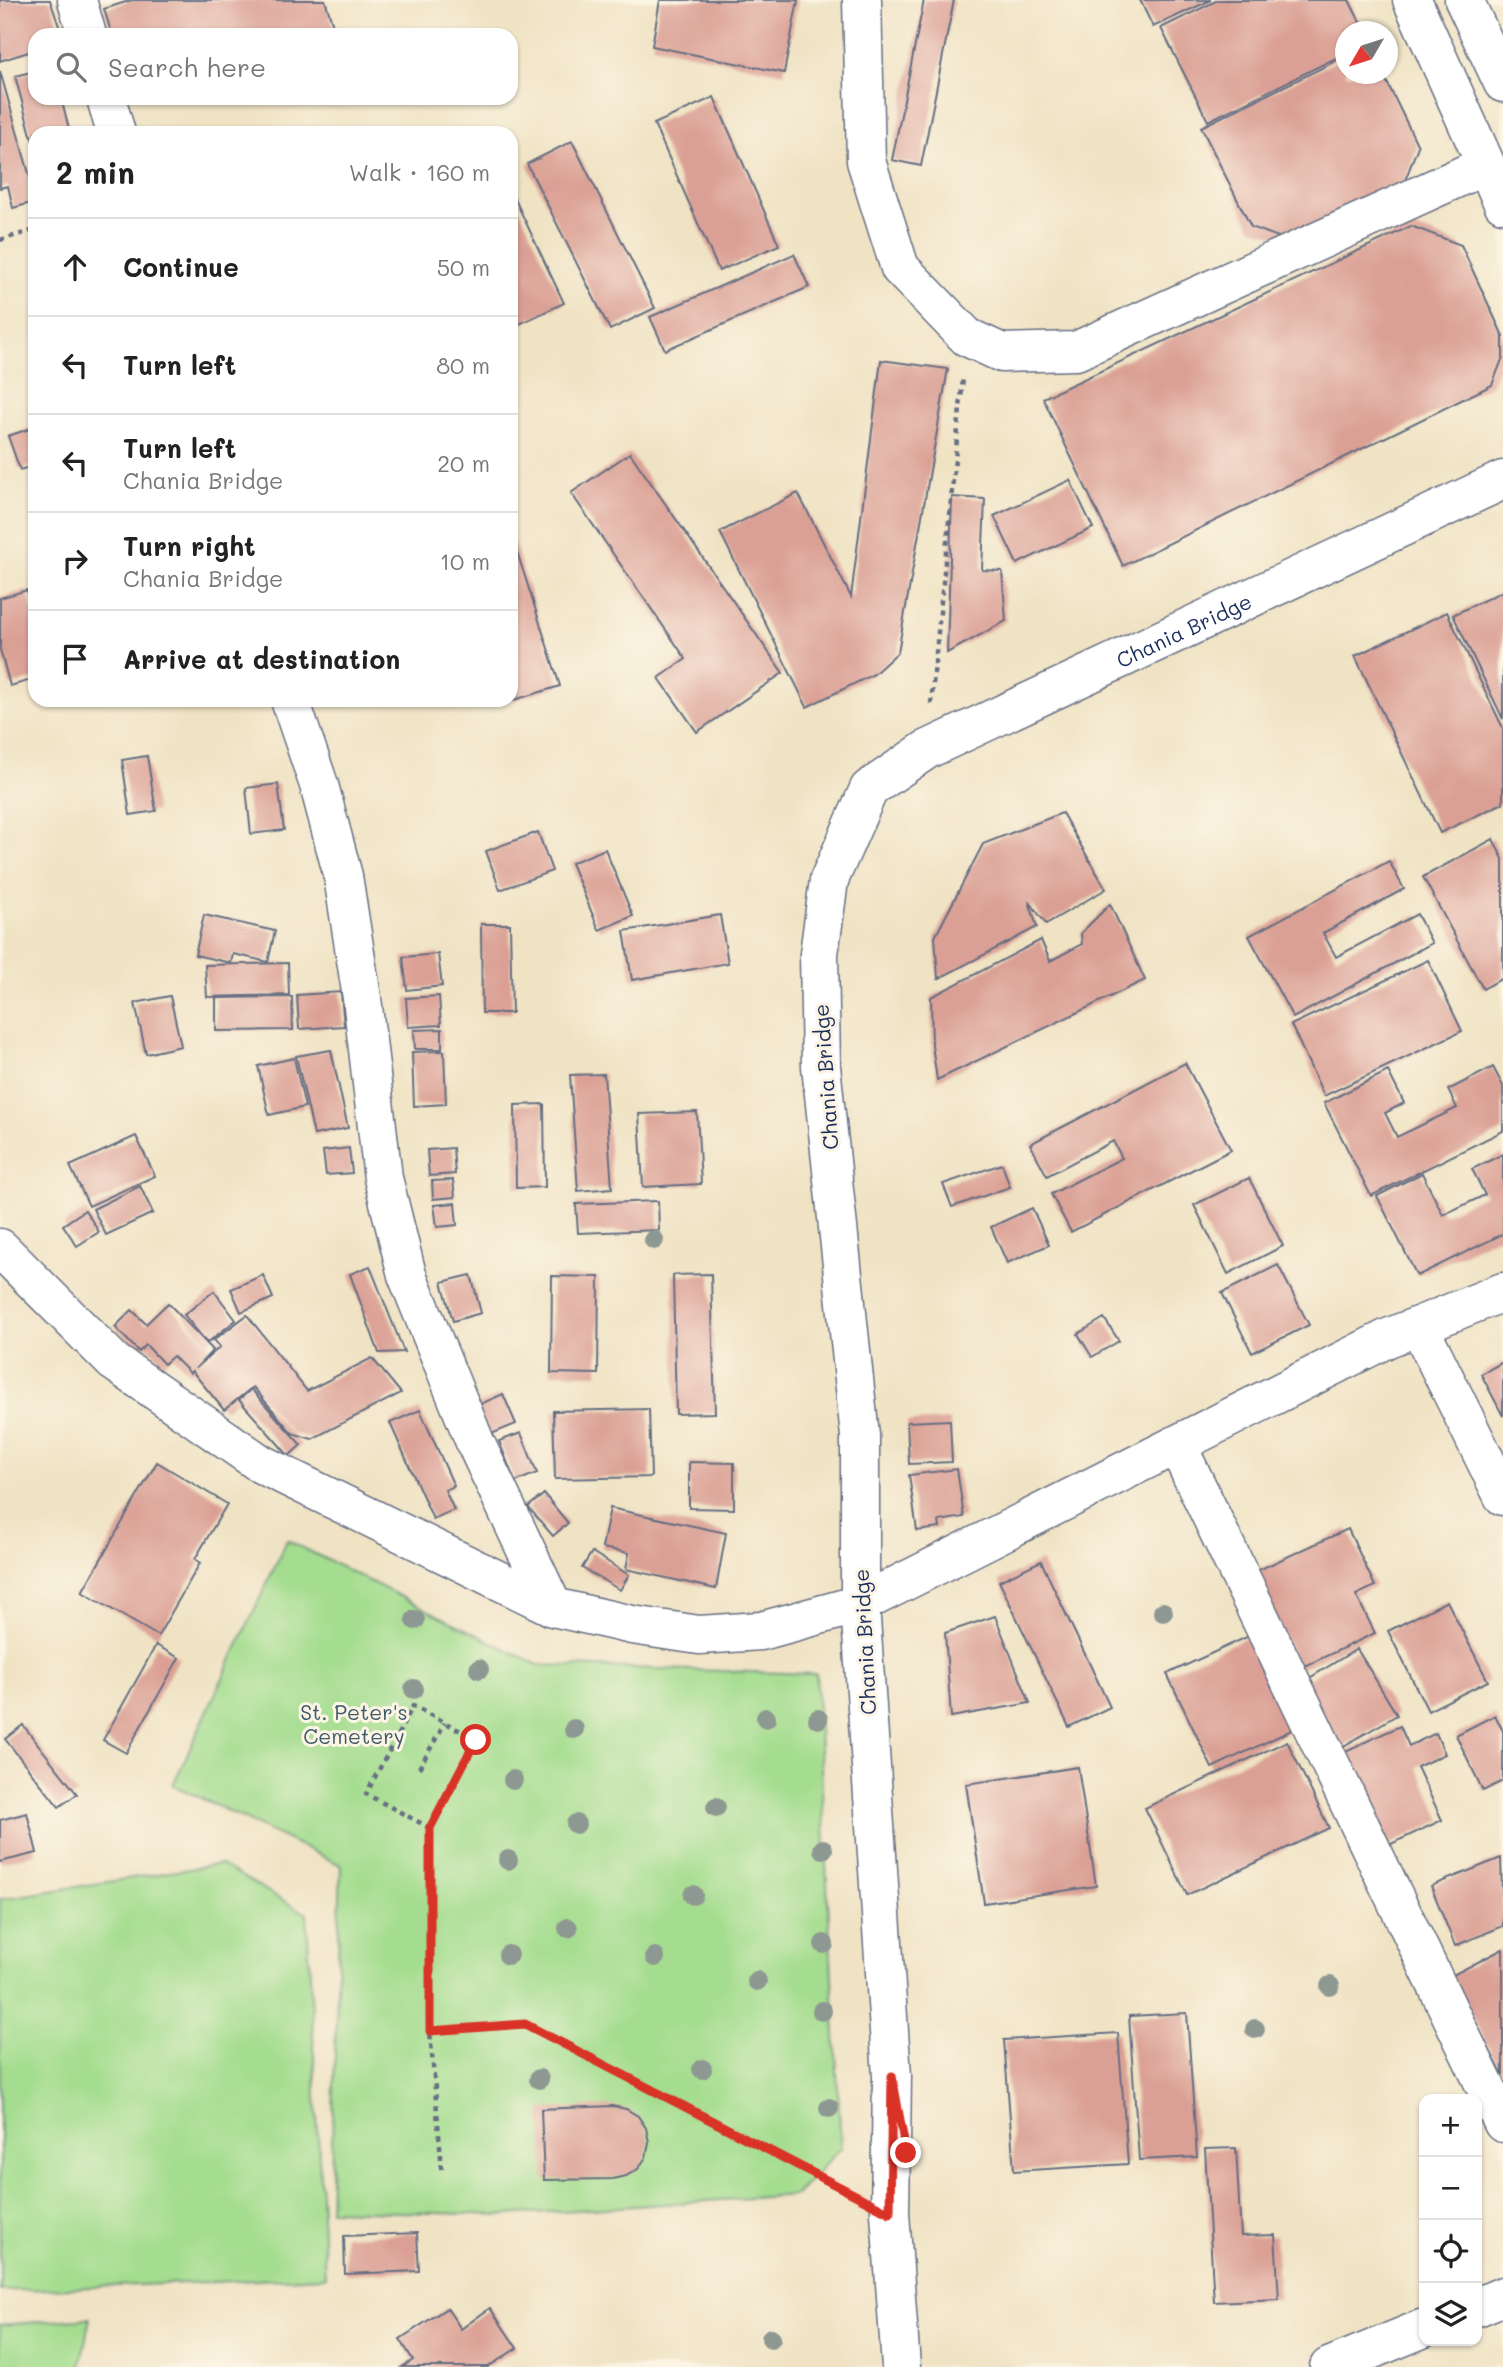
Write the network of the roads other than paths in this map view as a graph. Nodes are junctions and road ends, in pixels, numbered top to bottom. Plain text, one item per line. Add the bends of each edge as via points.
1 (77, 0) edge
2 (862, 0) edge
3 (1412, 0) edge
4 (1468, 1) edge
5 (85, 28) edge
6 (1503, 83) edge
7 (108, 105) edge
8 (114, 126) edge
9 (1486, 164) junction
10 (1503, 203) edge
11 (1503, 480) edge
12 (292, 707) edge
13 (0, 1248) edge
14 (1503, 1292) edge
15 (1419, 1326) junction
16 (1177, 1445) junction
17 (1503, 1496) edge
18 (860, 1604) junction
19 (553, 1607) junction
20 (892, 2076) junction
21 (1503, 2123) edge
22 (1503, 2296) edge
23 (1482, 2305) edge
24 (1419, 2330) edge
25 (901, 2367) edge
26 (925, 2367) edge
27 (1329, 2367) edge

1 - 5 main road
2 - 9 main road via 866,161 901,268 967,337 1002,353 1076,351
3 - 9 main road
4 - 6 main road
7 - 8 main road
9 - 10 main road
11 - 18 main road, Chania Bridge via 926,750 869,789 829,880 819,954 821,1066 860,1436
12 - 19 main road via 343,876 383,1178 407,1275 475,1442
13 - 19 main road via 114,1362 261,1464
14 - 15 main road
15 - 16 main road
15 - 17 main road
16 - 18 main road
16 - 21 main road
18 - 19 main road via 761,1631 699,1635
18 - 20 main road, Chania Bridge
20 - 25 main road, Chania Bridge via 890,2213
20 - 26 main road, Chania Bridge via 915,2216
22 - 23 main road
24 - 27 main road

